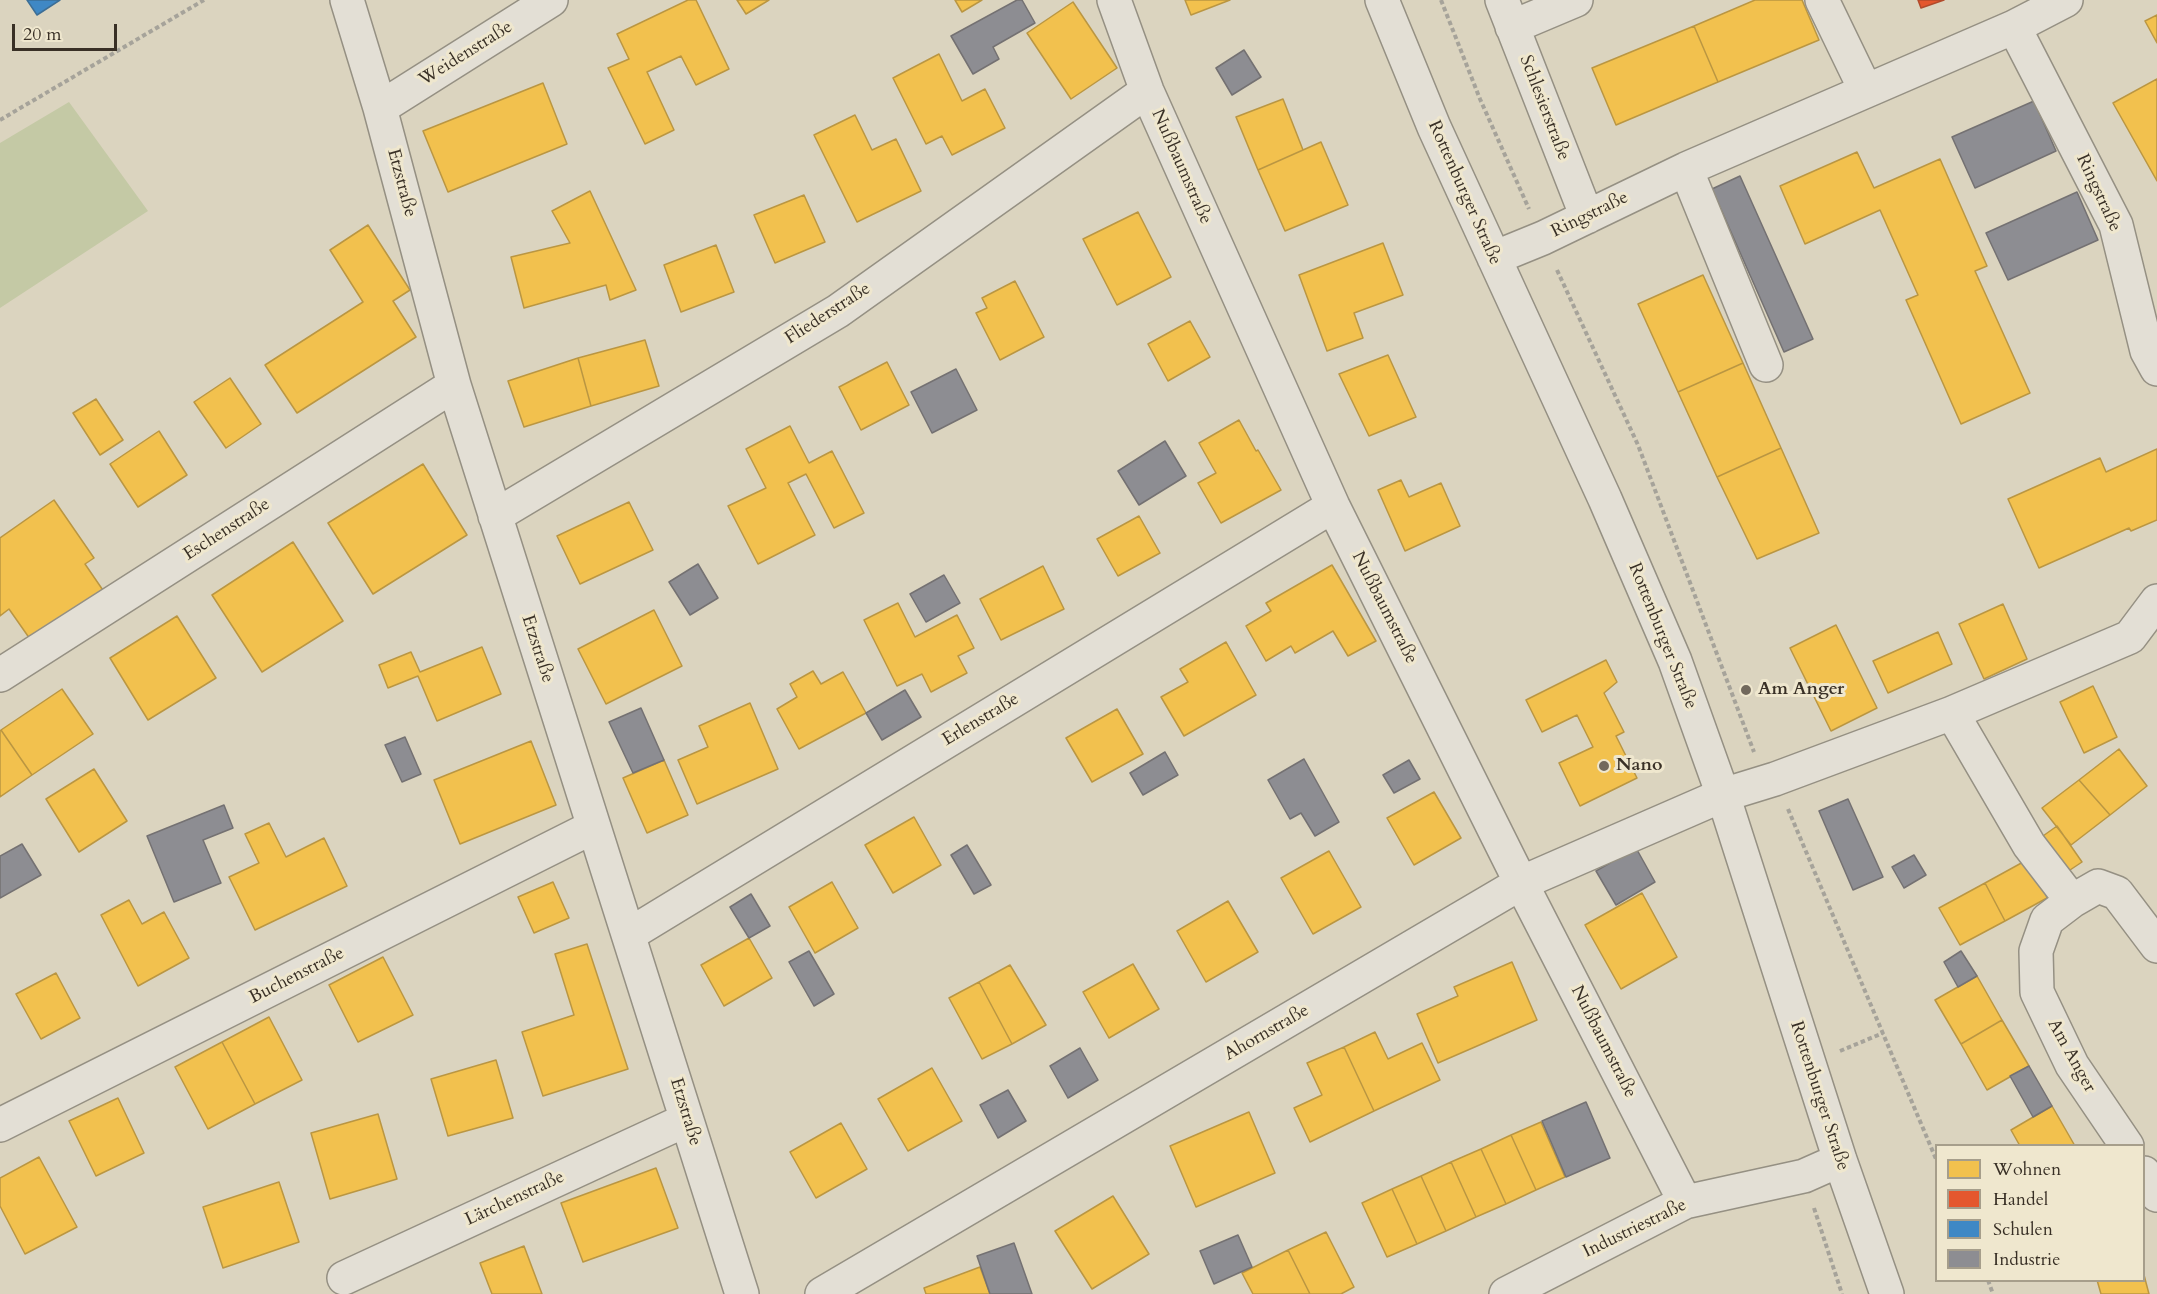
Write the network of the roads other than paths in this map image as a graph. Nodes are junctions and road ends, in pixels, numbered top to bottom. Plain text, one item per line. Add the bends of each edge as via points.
1 (347, 0) edge
2 (551, 0) edge
3 (1114, 0) edge
4 (1382, 0) edge
5 (1576, 0) edge
6 (1822, 0) edge
7 (2066, 0) edge
8 (1507, 13) edge
9 (2014, 27) junction
10 (1147, 91) junction
11 (1866, 91) junction
12 (380, 108) junction
13 (1686, 169) junction
14 (1587, 217) junction
15 (1494, 258) junction
16 (1766, 365) dead end
17 (2157, 369) edge
18 (454, 385) junction
19 (1333, 506) junction
20 (495, 516) junction
21 (2157, 601) edge
22 (0, 675) edge
23 (1952, 713) junction
24 (1723, 795) junction
25 (593, 827) junction
26 (1521, 883) junction
27 (2072, 902) junction
28 (630, 934) junction
29 (2157, 946) edge
30 (687, 1119) junction
31 (0, 1125) edge
32 (2126, 1144) edge
33 (1840, 1160) junction
34 (2145, 1175) edge
35 (2157, 1195) edge
36 (1685, 1202) junction
37 (344, 1278) dead end
38 (742, 1294) edge
39 (822, 1294) edge
40 (1506, 1294) edge
41 (1887, 1294) edge

1 - 12 street, Etzstraße
2 - 12 street, Weidenstraße
3 - 10 street, Nußbaumstraße
4 - 15 street, Rottenburger Straße via 1434,128
5 - 8 street
6 - 11 street
7 - 9 street, Ringstraße
8 - 14 street, Schlesierstraße
9 - 11 street, Ringstraße
9 - 17 street, Ringstraße via 2116,225 2147,351
10 - 19 street, Nußbaumstraße
10 - 20 street, Fliederstraße via 838,311
11 - 13 street, Ringstraße
12 - 18 street, Etzstraße
13 - 14 street, Ringstraße
13 - 16 street
14 - 15 street, Ringstraße
15 - 24 street, Rottenburger Straße via 1675,661
18 - 20 street, Etzstraße
18 - 22 street, Eschenstraße
19 - 26 street, Nußbaumstraße
19 - 28 street, Erlenstraße
20 - 25 street, Etzstraße
21 - 23 street via 2130,637
23 - 24 street
23 - 27 street via 2029,845
24 - 26 street, Ahornstraße
24 - 33 street, Rottenburger Straße
25 - 28 street, Etzstraße
25 - 31 street, Buchenstraße
26 - 36 street, Nußbaumstraße
26 - 39 street, Ahornstraße
27 - 29 street, Am Anger via 2098,886 2117,893
27 - 32 street, Am Anger via 2047,920 2036,951 2037,992 2072,1065
28 - 30 street, Etzstraße
30 - 37 street, Lärchenstraße
30 - 38 street, Etzstraße
33 - 36 street, Industriestraße via 1804,1176
33 - 41 street, Rottenburger Straße
34 - 35 street
36 - 40 street, Industriestraße

